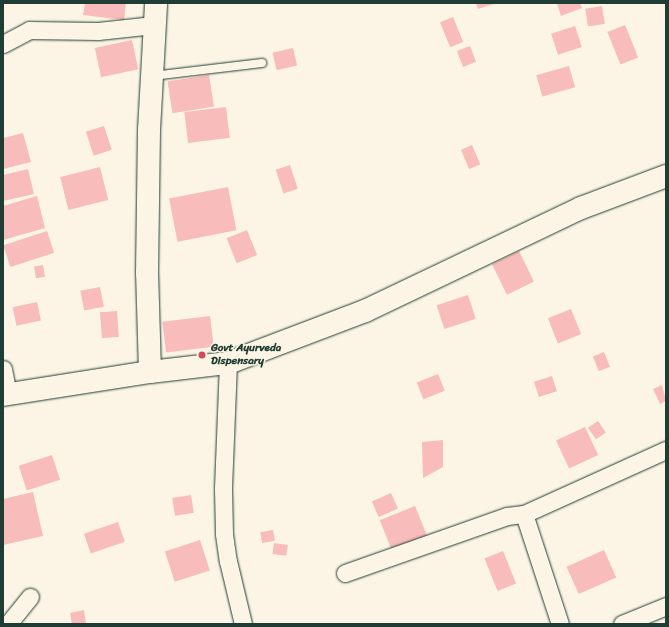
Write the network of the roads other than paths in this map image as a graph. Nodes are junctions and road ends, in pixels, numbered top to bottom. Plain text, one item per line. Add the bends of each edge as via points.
1 (156, 3) edge
2 (154, 25) junction
3 (3, 44) edge
4 (262, 63) dead end
5 (150, 77) junction
6 (666, 176) edge
7 (228, 363) junction
8 (3, 370) edge
9 (150, 372) junction
10 (6, 395) edge
11 (666, 450) edge
12 (524, 514) junction
13 (345, 573) dead end
14 (30, 597) dead end
15 (666, 606) edge
16 (8, 624) edge
17 (243, 624) edge
18 (560, 624) edge
19 (622, 624) edge

1 - 2 street
2 - 3 street via 98,31 29,30
2 - 5 street
4 - 5 lane
5 - 9 street via 147,273
6 - 7 street via 581,208 365,311
7 - 9 street
7 - 17 street via 223,489 224,534
8 - 10 street
9 - 10 street
11 - 12 street
12 - 13 street via 507,516
12 - 18 street
14 - 16 street
15 - 19 street

